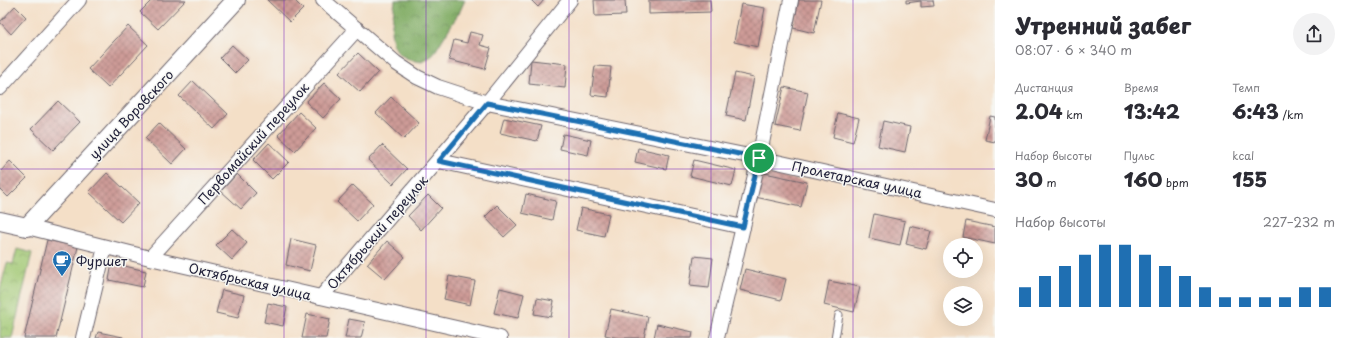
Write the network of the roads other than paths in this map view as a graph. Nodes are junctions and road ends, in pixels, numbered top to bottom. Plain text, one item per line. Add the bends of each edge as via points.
1 (79, 0) edge
2 (236, 0) edge
3 (323, 0) edge
4 (570, 0) edge
5 (791, 0) edge
6 (357, 29) junction
7 (0, 88) edge
8 (487, 103) junction
9 (759, 158) junction
10 (439, 161) junction
11 (995, 210) edge
12 (0, 221) edge
13 (27, 227) junction
14 (743, 227) junction
15 (105, 246) junction
16 (150, 258) junction
17 (321, 297) junction
18 (839, 315) dead end
19 (83, 338) edge
20 (500, 338) edge
21 (717, 338) edge
22 (835, 338) edge

1 - 7 street
2 - 13 street, улица Воровского
3 - 6 street, Пролетарская улица
4 - 8 street, Октябрьский переулок
5 - 9 street
6 - 8 street, Пролетарская улица via 396,63 417,77 438,87
6 - 16 street, Первомайский переулок
8 - 9 street, Пролетарская улица
8 - 10 street, Октябрьский переулок
9 - 11 street, Пролетарская улица
9 - 14 street
10 - 14 street
10 - 17 street, Октябрьский переулок
12 - 13 street, Октябрьская улица
13 - 15 street, Октябрьская улица
14 - 21 street
15 - 16 street, Октябрьская улица
15 - 19 street
16 - 17 street, Октябрьская улица
17 - 20 street, Октябрьская улица
18 - 22 lane

